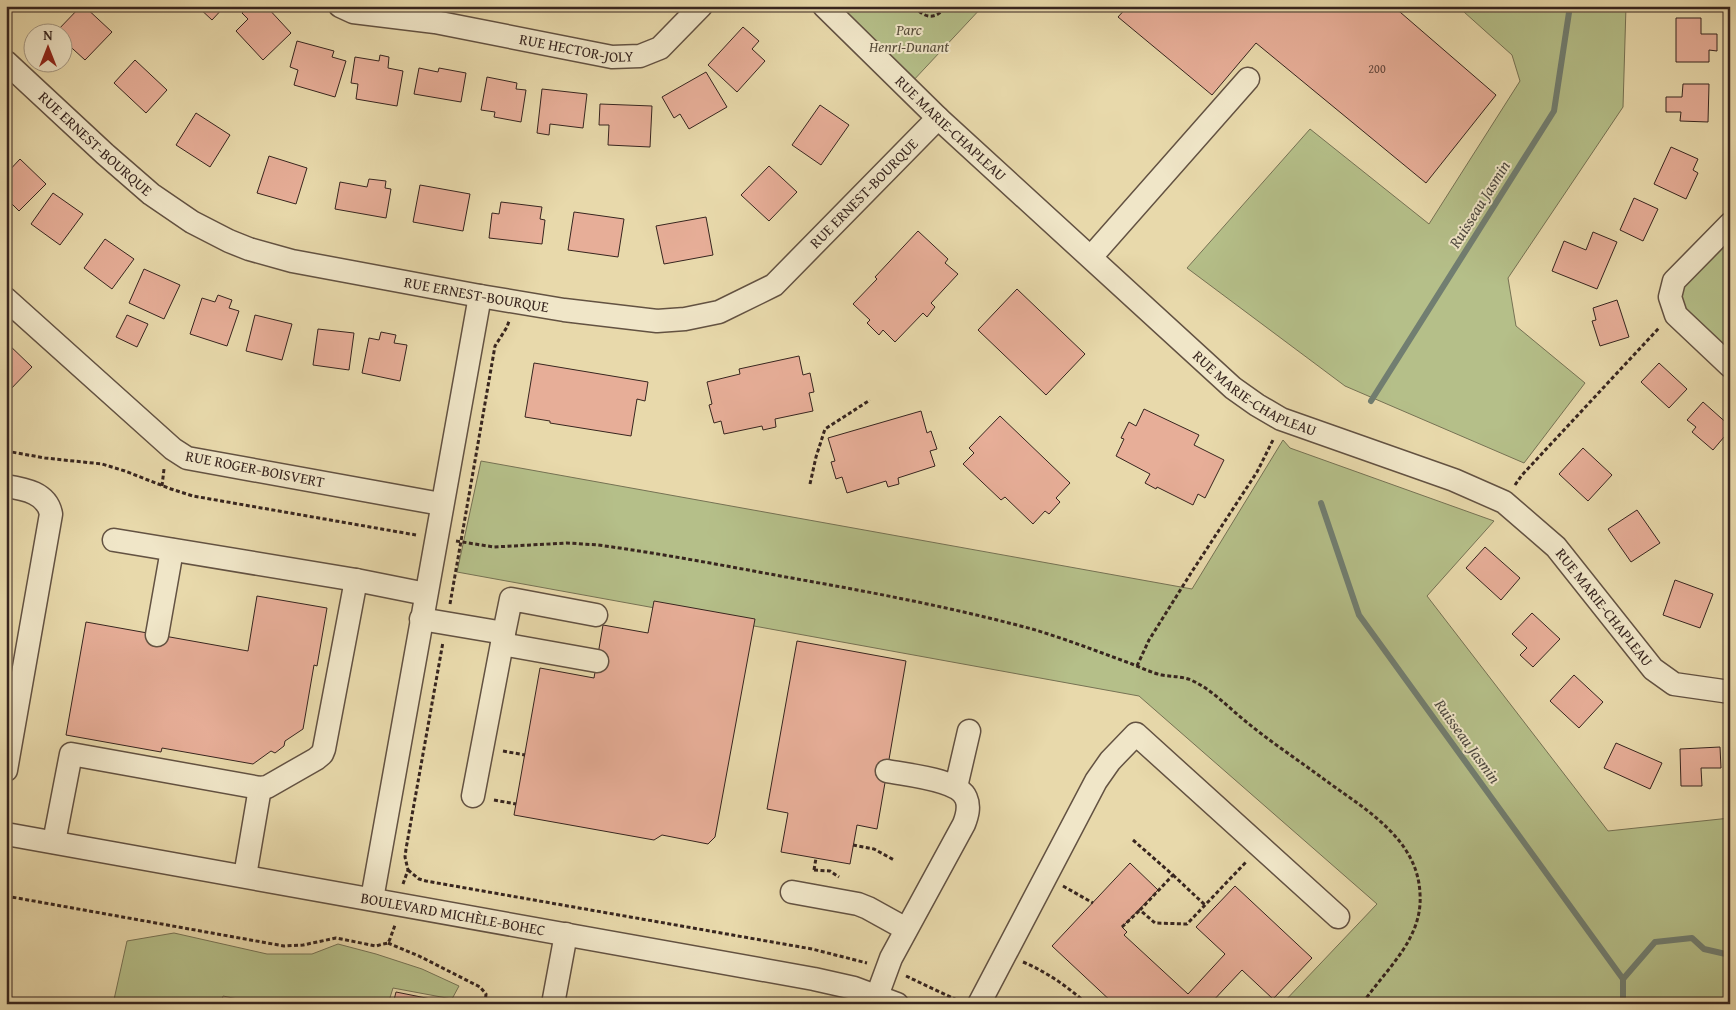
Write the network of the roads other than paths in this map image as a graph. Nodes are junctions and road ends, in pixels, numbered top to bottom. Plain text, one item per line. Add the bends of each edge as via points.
1 (340, 6) edge
2 (700, 6) edge
3 (824, 6) edge
4 (434, 14) edge
5 (6, 62) edge
6 (1248, 79) dead end
7 (938, 118) junction
8 (1730, 224) edge
9 (1092, 257) junction
10 (480, 296) junction
11 (6, 299) edge
12 (1730, 366) edge
13 (6, 486) edge
14 (441, 504) junction
15 (114, 540) dead end
16 (172, 550) junction
17 (356, 580) junction
18 (426, 594) junction
19 (596, 615) dead end
20 (421, 619) junction
21 (157, 635) dead end
22 (503, 639) junction
23 (597, 661) dead end
24 (1730, 692) edge
25 (10, 729) edge
26 (969, 731) dead end
27 (6, 770) edge
28 (887, 771) dead end
29 (956, 787) junction
30 (260, 788) junction
31 (483, 798) road end
32 (6, 834) edge
33 (54, 842) junction
34 (244, 876) junction
35 (792, 892) dead end
36 (372, 899) junction
37 (1338, 917) dead end
38 (906, 929) junction
39 (566, 934) junction
40 (887, 1000) edge
41 (970, 1003) edge
42 (553, 1004) edge

1 - 4 street, RUE HECTOR-JOLY via 353,12
2 - 4 street, RUE HECTOR-JOLY via 660,48 640,56 612,56
3 - 7 street, RUE MARIE-CHAPLEAU
5 - 10 street, RUE ERNEST-BOURQUE via 151,194 192,222 229,241 292,262
6 - 9 street
7 - 9 street, RUE MARIE-CHAPLEAU
7 - 10 street, RUE ERNEST-BOURQUE via 774,285 719,312 657,321
8 - 12 street via 1674,281 1670,297 1676,315
9 - 24 street, RUE MARIE-CHAPLEAU via 1233,388 1269,412 1504,502 1556,547 1653,669 1674,684
10 - 14 street
11 - 14 street, RUE ROGER-BOISVERT via 187,458
13 - 25 street via 38,495 50,506 51,514
14 - 18 street
15 - 16 street
16 - 17 street
16 - 21 street
17 - 18 street
17 - 30 street via 322,754
18 - 20 street
19 - 22 street via 511,599
20 - 22 street
20 - 36 street
22 - 23 street
22 - 31 street
25 - 27 street
26 - 29 street
28 - 29 street
29 - 38 street via 966,797 967,816
30 - 33 street via 71,754
30 - 34 street
32 - 33 street, BOULEVARD MICHÈLE-BOHEC
33 - 34 street, BOULEVARD MICHÈLE-BOHEC
34 - 36 street, BOULEVARD MICHÈLE-BOHEC
35 - 38 street via 858,904
36 - 39 street, BOULEVARD MICHÈLE-BOHEC
37 - 41 street via 1136,734 1096,781
38 - 40 street via 888,965
39 - 40 street, BOULEVARD MICHÈLE-BOHEC via 807,977
39 - 42 street

